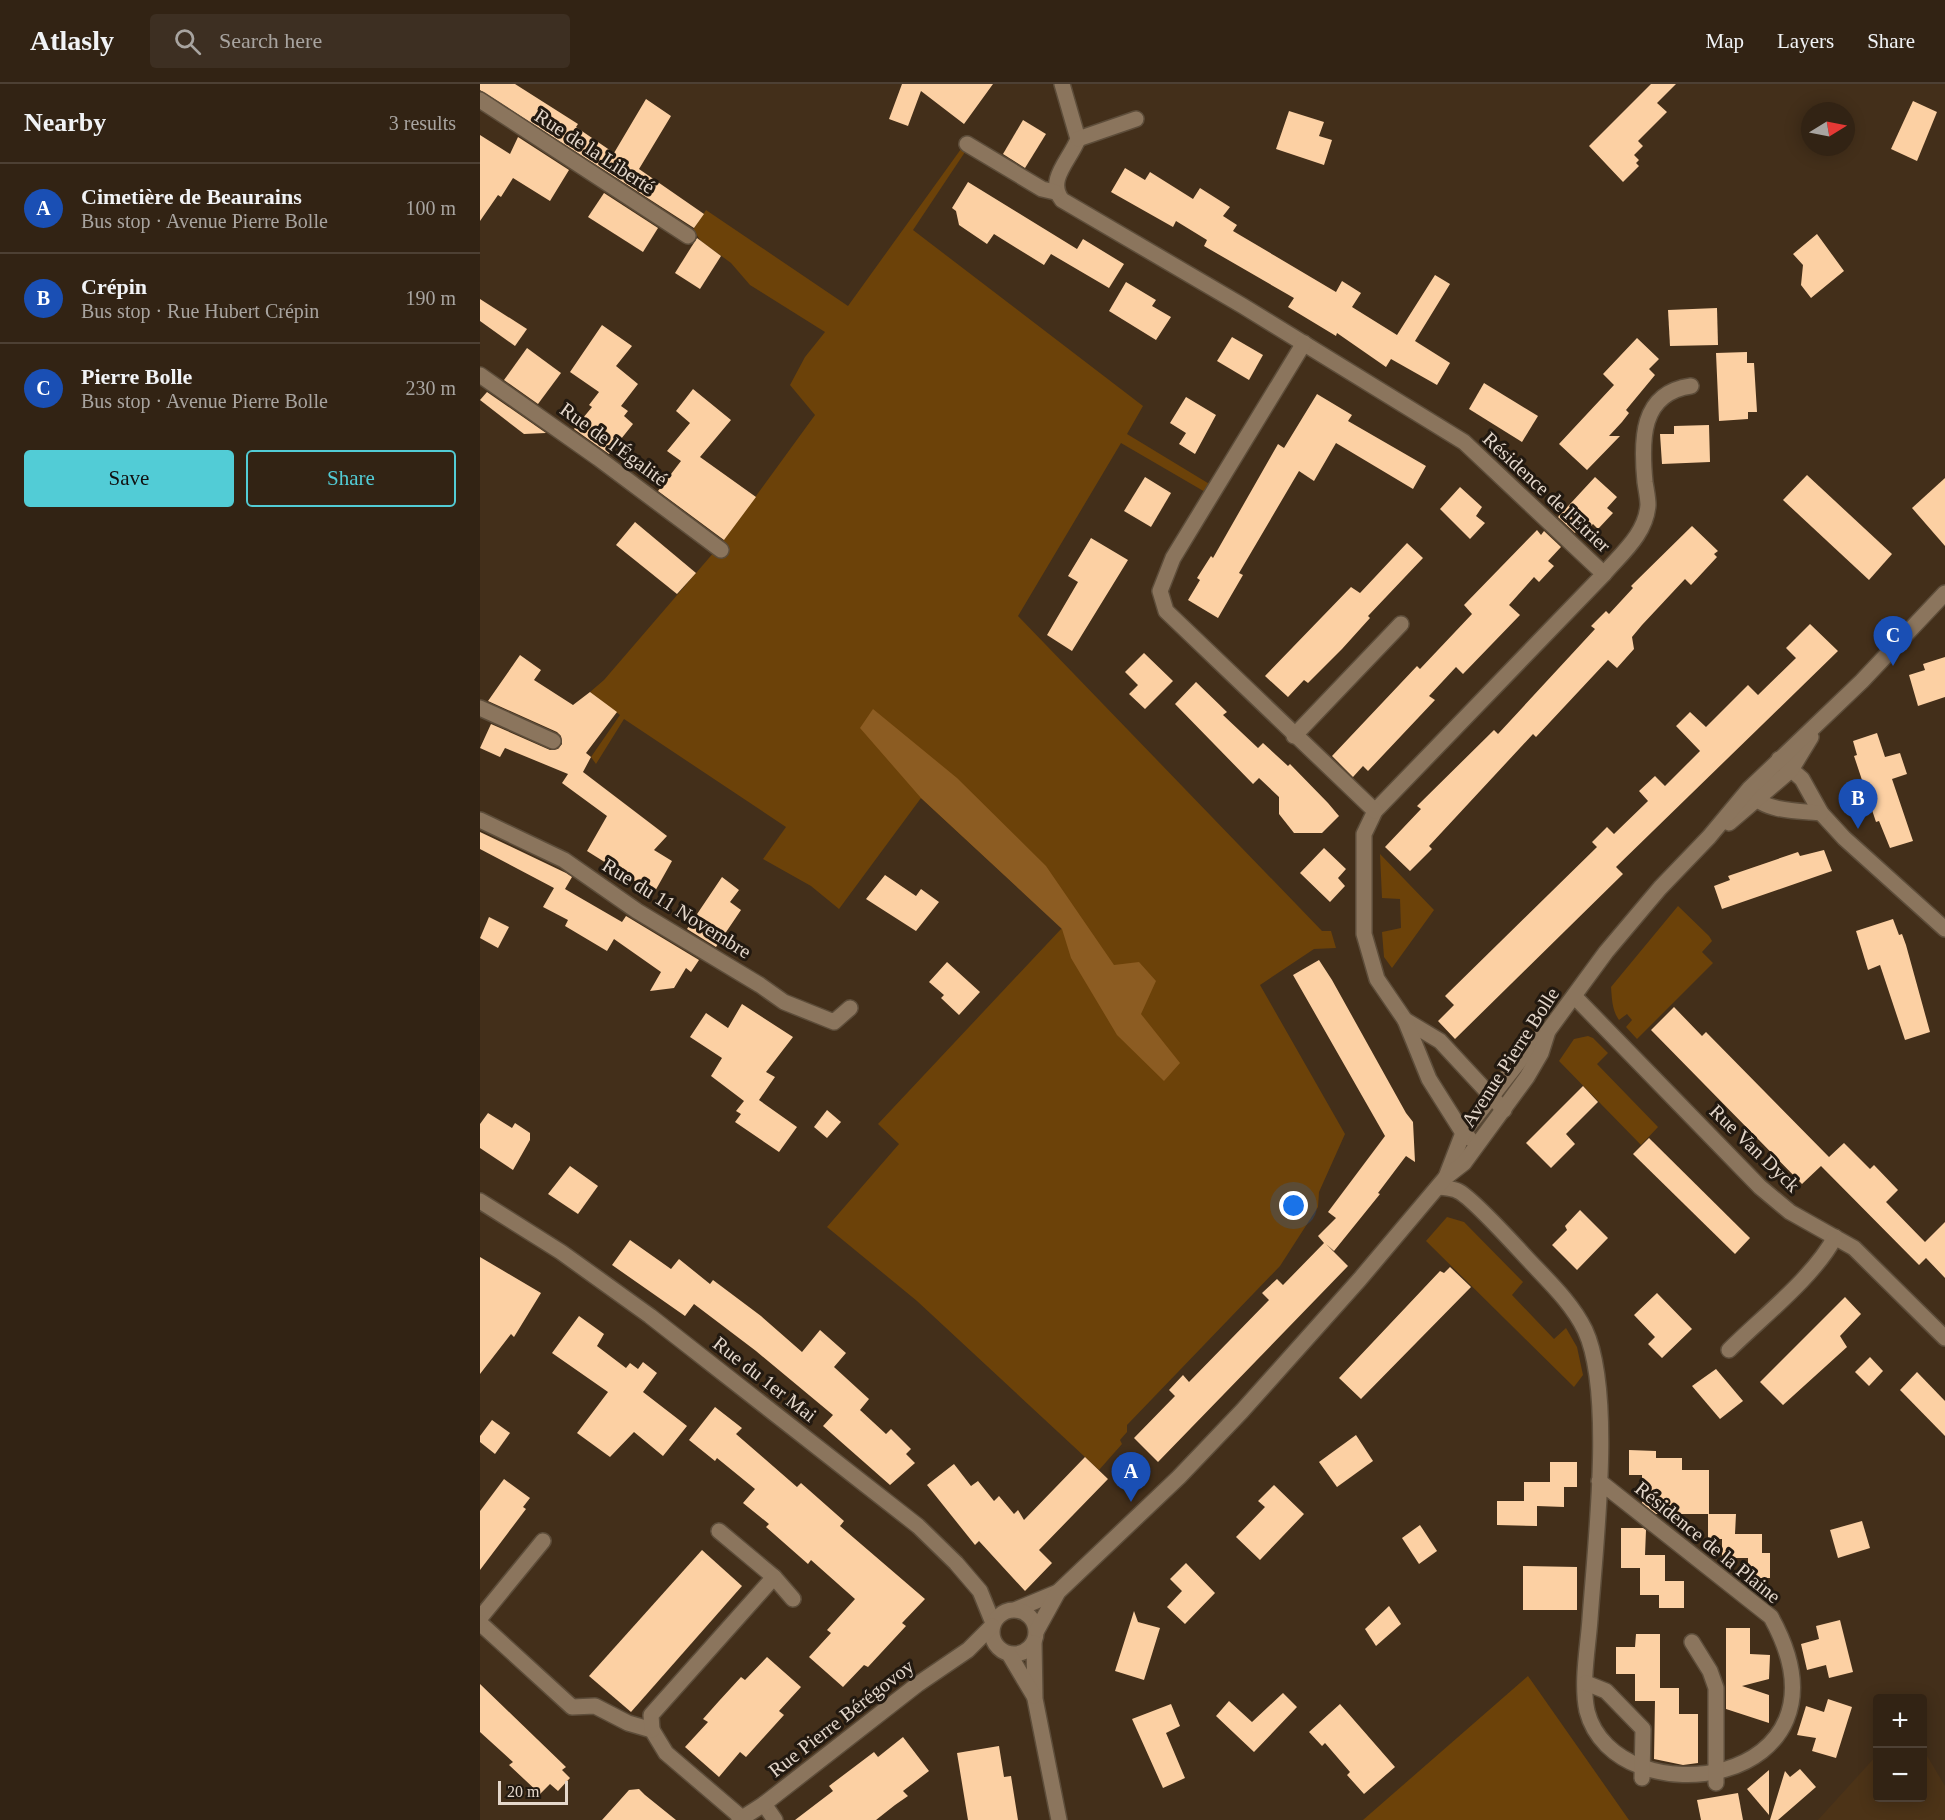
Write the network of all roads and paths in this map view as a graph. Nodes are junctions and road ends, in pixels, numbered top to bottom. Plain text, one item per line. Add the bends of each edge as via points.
1 (1062, 84) edge
2 (480, 100) edge
3 (1136, 119) dead end
4 (1078, 139) junction
5 (967, 144) dead end
6 (1055, 192) junction
7 (688, 236) dead end
8 (1304, 343) junction
9 (480, 375) edge
10 (1690, 386) dead end
11 (721, 550) dead end
12 (1604, 574) junction
13 (1945, 593) edge
14 (1401, 624) dead end
15 (480, 708) edge
16 (1819, 724) junction
17 (1294, 736) junction
18 (553, 741) dead end
19 (1779, 759) junction
20 (1791, 770) junction
21 (1753, 794) junction
22 (1375, 811) junction
23 (1821, 813) junction
24 (480, 820) edge
25 (1945, 929) edge
26 (1574, 996) junction
27 (850, 1008) dead end
28 (1405, 1020) junction
29 (1548, 1031) junction
30 (1492, 1097) junction
31 (1504, 1110) junction
32 (1463, 1133) junction
33 (1479, 1145) junction
34 (1442, 1182) junction
35 (480, 1201) edge
36 (1836, 1237) junction
37 (1945, 1338) edge
38 (1729, 1350) dead end
39 (1599, 1481) junction
40 (719, 1531) dead end
41 (543, 1541) dead end
42 (774, 1577) junction
43 (1058, 1592) junction
44 (793, 1599) dead end
45 (1017, 1609) junction
46 (480, 1618) edge
47 (480, 1623) edge
48 (993, 1624) junction
49 (1035, 1636) junction
50 (1692, 1642) dead end
51 (968, 1650) junction
52 (1005, 1652) junction
53 (1586, 1683) junction
54 (1035, 1699) junction
55 (652, 1730) junction
56 (1642, 1778) junction
57 (1716, 1783) junction
58 (764, 1804) junction
59 (741, 1819) edge
60 (776, 1820) edge
61 (1059, 1820) edge

1 - 4 street
2 - 7 street, Rue de la Liberté
3 - 4 street
4 - 6 street via 1055,183
5 - 6 street, Résidence de l'Etrier via 1042,189
6 - 8 street, Résidence de l'Etrier via 1062,200
8 - 12 street, Résidence de l'Etrier via 1464,442
8 - 17 street via 1173,558 1160,591 1166,610
9 - 11 street, Rue de l'Égalité
10 - 12 street via 1677,388 1660,400 1646,420 1643,440 1648,506 1640,533
12 - 22 street, Résidence de l'Etrier
13 - 16 street, Avenue Pierre Bolle
14 - 17 street
15 - 18 street
16 - 19 street, Avenue Pierre Bolle
16 - 20 street
17 - 22 street
19 - 20 street
19 - 21 street, Avenue Pierre Bolle
20 - 21 street
20 - 23 street via 1802,779
21 - 23 street via 1776,807
21 - 26 street, Avenue Pierre Bolle via 1660,888
22 - 28 street, Résidence de l'Etrier via 1364,834 1364,934 1377,979
23 - 25 street
24 - 27 street, Rue du 11 Novembre via 564,861 784,1002 834,1022
26 - 29 street, Avenue Pierre Bolle
26 - 36 street, Rue Van Dyck via 1760,1187 1790,1212
28 - 30 street, Résidence de l'Etrier via 1440,1041
28 - 32 street via 1429,1079
29 - 30 street via 1532,1045
29 - 31 street, Avenue Pierre Bolle via 1541,1053
30 - 31 street, Résidence de l'Etrier
30 - 32 street
31 - 33 street, Avenue Pierre Bolle
32 - 33 street
32 - 34 street
33 - 34 street, Avenue Pierre Bolle
34 - 39 street via 1459,1191 1503,1233 1572,1306 1584,1328 1592,1346 1597,1379
34 - 43 street, Avenue Pierre Bolle via 1242,1411
35 - 48 street, Rue du 1er Mai via 561,1252 650,1316 918,1526 980,1591
36 - 37 street, Rue Van Dyck via 1854,1248
36 - 38 street via 1813,1268
39 - 53 street, Résidence de la Plaine
39 - 57 street, Résidence de la Plaine via 1771,1617 1785,1643 1794,1677 1790,1713 1781,1735 1765,1757
40 - 42 street
41 - 46 street
42 - 44 street
42 - 55 street via 651,1715
43 - 45 street, Avenue Pierre Bolle
43 - 49 street, Avenue Pierre Bolle
45 - 48 street via 1005,1611
45 - 49 street via 1030,1616
47 - 55 street via 572,1707 595,1706
48 - 51 street, Rue Pierre Bérégovoy
48 - 52 street via 995,1644
49 - 52 street via 1028,1650
49 - 54 street
50 - 57 street via 1716,1688
51 - 52 street
51 - 58 street, Rue Pierre Bérégovoy
52 - 54 street
53 - 56 street, Résidence de la Plaine via 1592,1732 1608,1754
53 - 56 street via 1606,1691 1643,1729
54 - 61 street
55 - 59 street via 666,1753
56 - 57 street, Résidence de la Plaine via 1672,1785
58 - 59 street, Rue Pierre Bérégovoy
58 - 60 street

